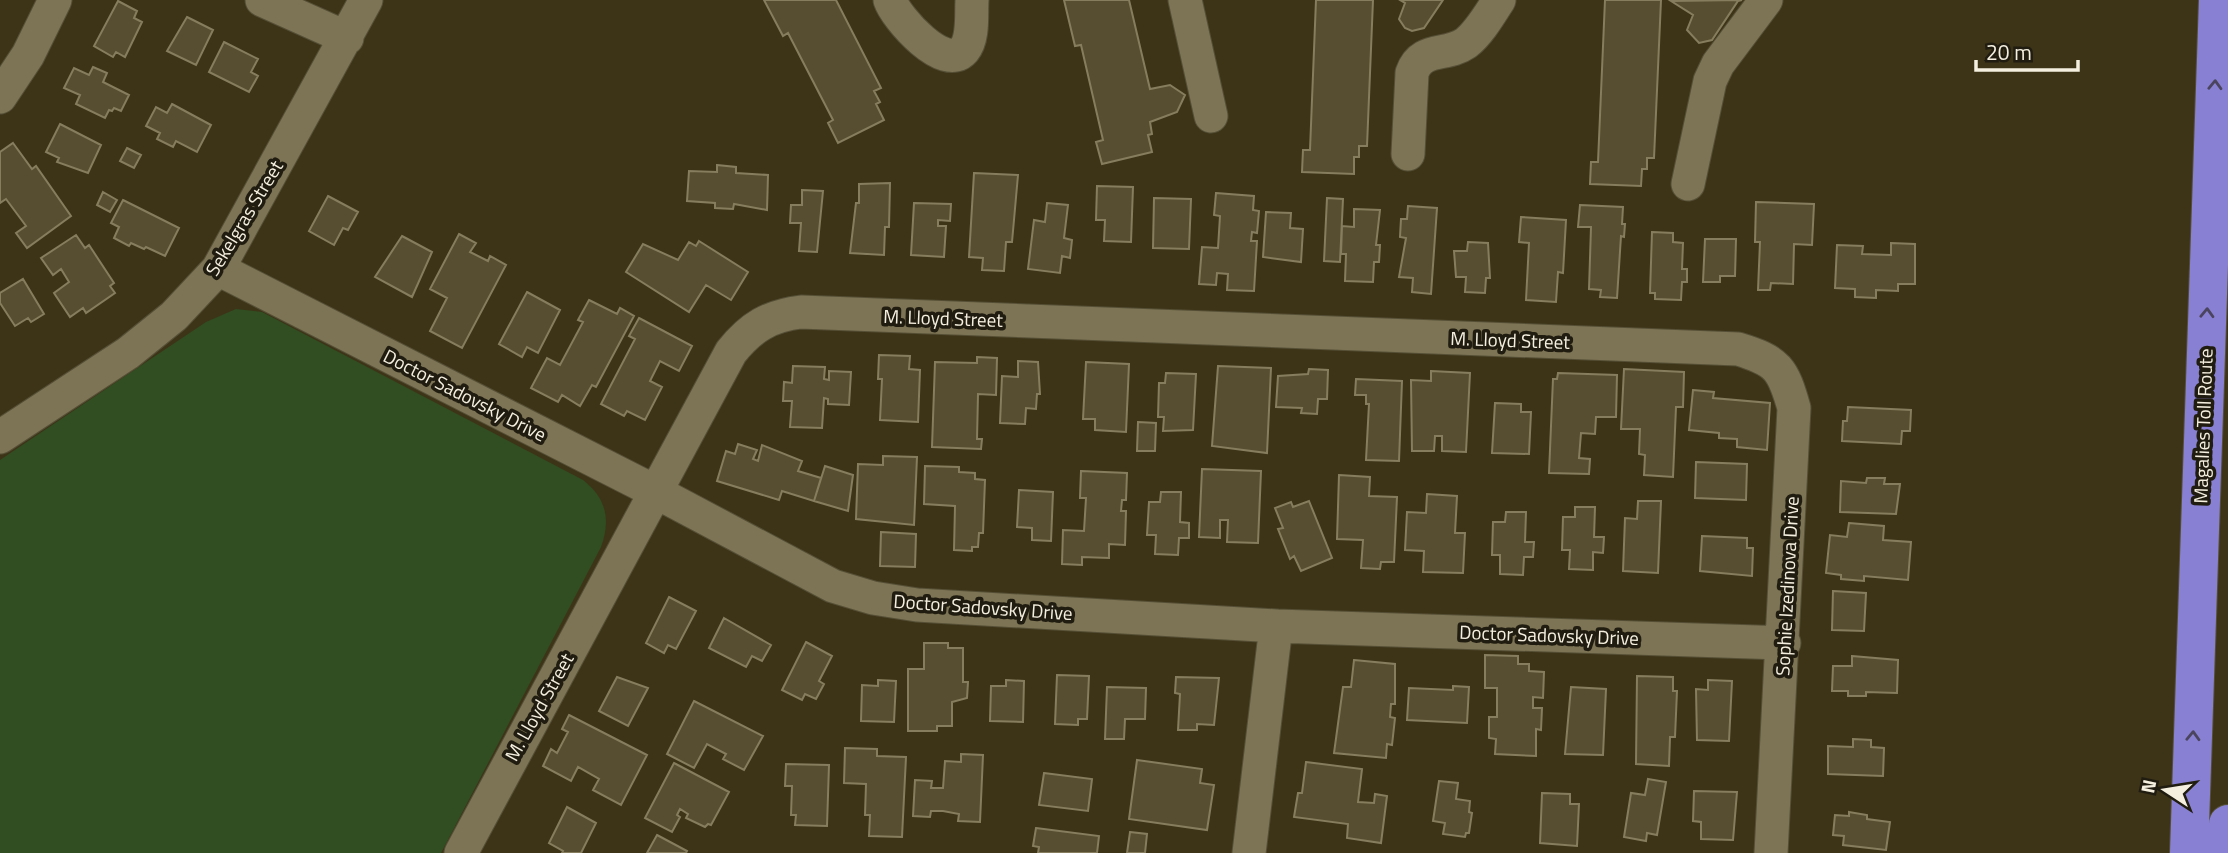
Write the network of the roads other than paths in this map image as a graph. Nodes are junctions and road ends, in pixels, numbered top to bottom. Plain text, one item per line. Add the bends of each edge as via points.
1 (55, 0) edge
2 (262, 0) edge
3 (366, 0) edge
4 (890, 0) edge
5 (972, 0) edge
6 (1185, 0) edge
7 (1499, 0) edge
8 (1766, 0) edge
9 (2218, 0) edge
10 (346, 38) junction
11 (0, 97) edge
12 (1211, 116) dead end
13 (1408, 154) dead end
14 (1689, 184) dead end
15 (218, 269) junction
16 (1738, 349) joint
17 (0, 437) edge
18 (656, 492) junction
19 (1276, 626) junction
20 (1784, 643) junction
21 (2228, 824) edge
22 (461, 853) edge
23 (1249, 853) edge
24 (1771, 853) edge
25 (2189, 853) edge
26 (2227, 853) edge

1 - 11 street via 29,55
2 - 10 street
3 - 10 street, Sekelgras Street
4 - 5 street via 901,21 940,54 954,56 964,50 970,34
6 - 12 street
7 - 13 street via 1468,42 1427,54 1416,62
8 - 14 street via 1710,81
25 -> 9 highway, Magalies Toll Route
10 - 15 street, Sekelgras Street
15 - 17 street, Sekelgras Street via 174,316 128,353
15 - 18 street, Doctor Sadovsky Drive
16 - 18 street, M. Lloyd Street via 783,314 763,321 731,352
16 - 20 street, Sophie Izedinova Drive via 1769,358 1787,382 1794,408
18 - 19 street, Doctor Sadovsky Drive via 833,586 873,598 917,605
18 - 22 street, M. Lloyd Street
19 - 20 street, Doctor Sadovsky Drive
19 - 23 street
20 - 24 street, Sophie Izedinova Drive
21 - 26 highway

